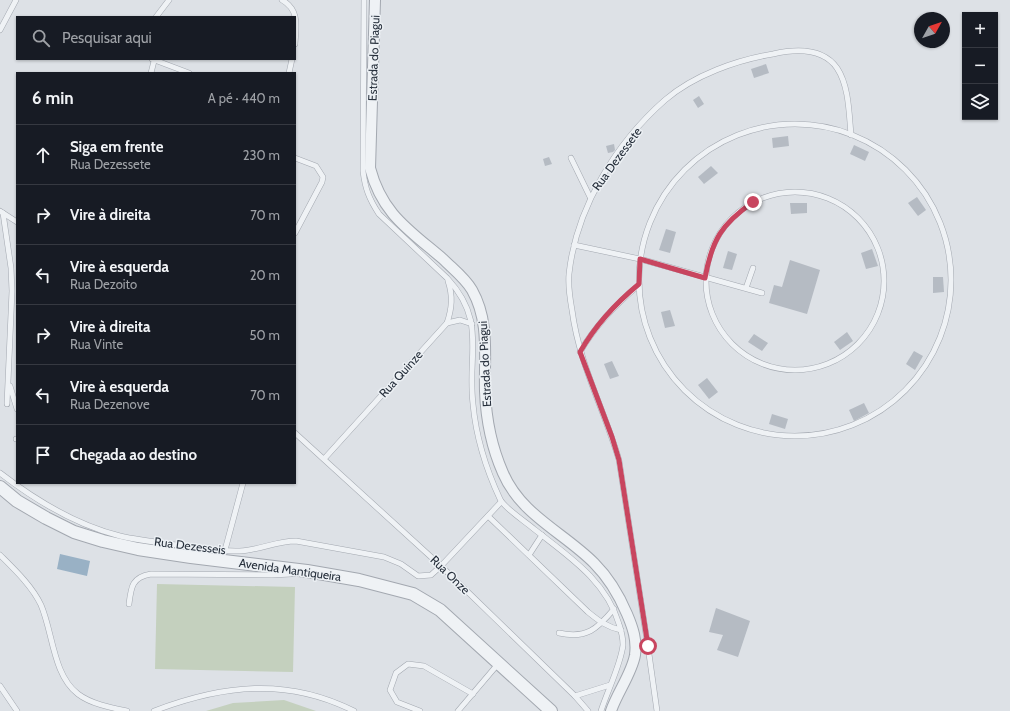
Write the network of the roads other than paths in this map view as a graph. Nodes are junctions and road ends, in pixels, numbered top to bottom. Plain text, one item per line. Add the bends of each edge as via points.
1 (16, 0) edge
2 (169, 0) edge
3 (282, 0) edge
4 (364, 0) edge
5 (375, 0) edge
6 (157, 16) edge
7 (296, 16) edge
8 (0, 30) edge
9 (153, 60) edge
10 (292, 60) edge
11 (151, 72) edge
12 (186, 72) edge
13 (289, 72) edge
14 (851, 134) junction
15 (296, 158) edge
16 (571, 158) dead end
17 (590, 197) junction
18 (2, 212) edge
19 (16, 221) edge
20 (296, 231) edge
21 (574, 245) junction
22 (640, 259) junction
23 (753, 268) dead end
24 (447, 278) junction
25 (705, 278) junction
26 (639, 284) junction
27 (746, 288) junction
28 (762, 293) dead end
29 (447, 323) junction
30 (472, 324) junction
31 (580, 352) junction
32 (9, 381) junction
33 (7, 404) dead end
34 (16, 406) edge
35 (296, 434) edge
36 (324, 459) junction
37 (0, 473) edge
38 (243, 484) edge
39 (0, 487) edge
40 (501, 502) junction
41 (488, 516) junction
42 (542, 535) junction
43 (226, 550) junction
44 (528, 555) junction
45 (0, 556) edge
46 (441, 566) junction
47 (308, 570) junction
48 (129, 604) dead end
49 (614, 609) junction
50 (602, 623) junction
51 (621, 630) junction
52 (559, 633) dead end
53 (498, 663) junction
54 (610, 685) junction
55 (0, 686) edge
56 (473, 694) junction
57 (575, 696) junction
58 (119, 710) edge
59 (17, 711) edge
60 (127, 711) edge
61 (154, 711) edge
62 (354, 711) edge
63 (420, 711) edge
64 (458, 711) edge
65 (551, 711) edge
66 (588, 711) edge
67 (601, 711) edge
68 (611, 711) edge
69 (657, 711) edge

1 - 8 lane
2 - 6 lane
3 - 7 lane
4 - 24 lane via 365,190 379,214
5 - 68 street, Estrada do Piagui via 370,168 375,187 393,214 458,273 471,288 479,304 484,323 488,420 503,473 512,491 533,514 594,563 606,576 634,630 636,650 633,661
9 - 11 lane
9 - 12 lane
10 - 13 lane
14 - 17 lane, Rua Dezessete via 842,79 829,60 819,54 789,50 759,56 729,65 694,81 666,99 635,131 610,164
14 - 22 lane via 824,127 796,124 768,126 741,133 715,145 692,162 673,182 657,205 646,231
14 - 26 lane via 890,157 914,179 929,200 941,224 948,249 951,274 950,300 936,350 905,392 886,408 839,431 814,436 788,437 762,433 714,414 675,380 660,359 649,335
15 - 20 lane via 316,166 323,177
16 - 17 lane
17 - 21 lane, Rua Dezessete
18 - 19 lane
18 - 32 lane via 12,291
21 - 22 lane
21 - 31 lane, Rua Dezessete via 569,276
22 - 25 lane
22 - 26 lane
23 - 27 lane
24 - 29 lane, Rua Quinze via 452,298
24 - 30 lane via 464,299
25 - 25 lane via 709,254 719,233 734,215 753,202 775,194 798,192 822,196 843,206 861,221 874,240 882,262 885,285 881,308 871,330 856,348 837,361 815,369 792,371 769,367 747,357 729,342 716,323 708,301
25 - 27 lane
26 - 31 lane via 599,324
27 - 28 lane
29 - 30 lane via 460,320
29 - 36 lane, Rua Quinze
30 - 40 lane via 472,402 476,429 483,457
31 - 69 lane, Rua Dezessete via 619,460
32 - 33 lane
32 - 34 lane
35 - 36 lane, Rua Onze
36 - 46 lane, Rua Onze
37 - 43 lane, Rua Dezesseis via 39,500 102,531 147,541
38 - 43 lane
39 - 47 street, Avenida Mantiqueira via 46,518 74,532 103,541 192,557
40 - 41 lane, Rua Dezesseis
40 - 42 lane
41 - 44 lane
41 - 46 lane, Rua Dezesseis
42 - 44 lane
42 - 49 lane via 587,571
43 - 46 lane, Rua Dezesseis via 250,550 296,541 384,557 401,564 418,576 431,575
44 - 50 lane
45 - 58 lane via 22,577 40,604 61,672 69,685 85,698
46 - 57 lane, Rua Onze
47 - 48 lane via 272,575 150,574 141,576 134,582
47 - 53 street, Avenida Mantiqueira via 413,594 440,610
49 - 50 lane
49 - 51 lane
50 - 51 lane
50 - 52 lane via 581,635
51 - 54 lane via 623,644 620,660
53 - 56 lane
53 - 65 street, Avenida Mantiqueira
54 - 57 lane
54 - 67 lane
55 - 59 lane
56 - 63 lane via 424,666 408,664 396,672 390,690 397,702
56 - 64 lane
57 - 66 lane, Rua Onze
58 - 60 lane
61 - 62 lane via 198,696 226,690 256,689 294,690 317,695

